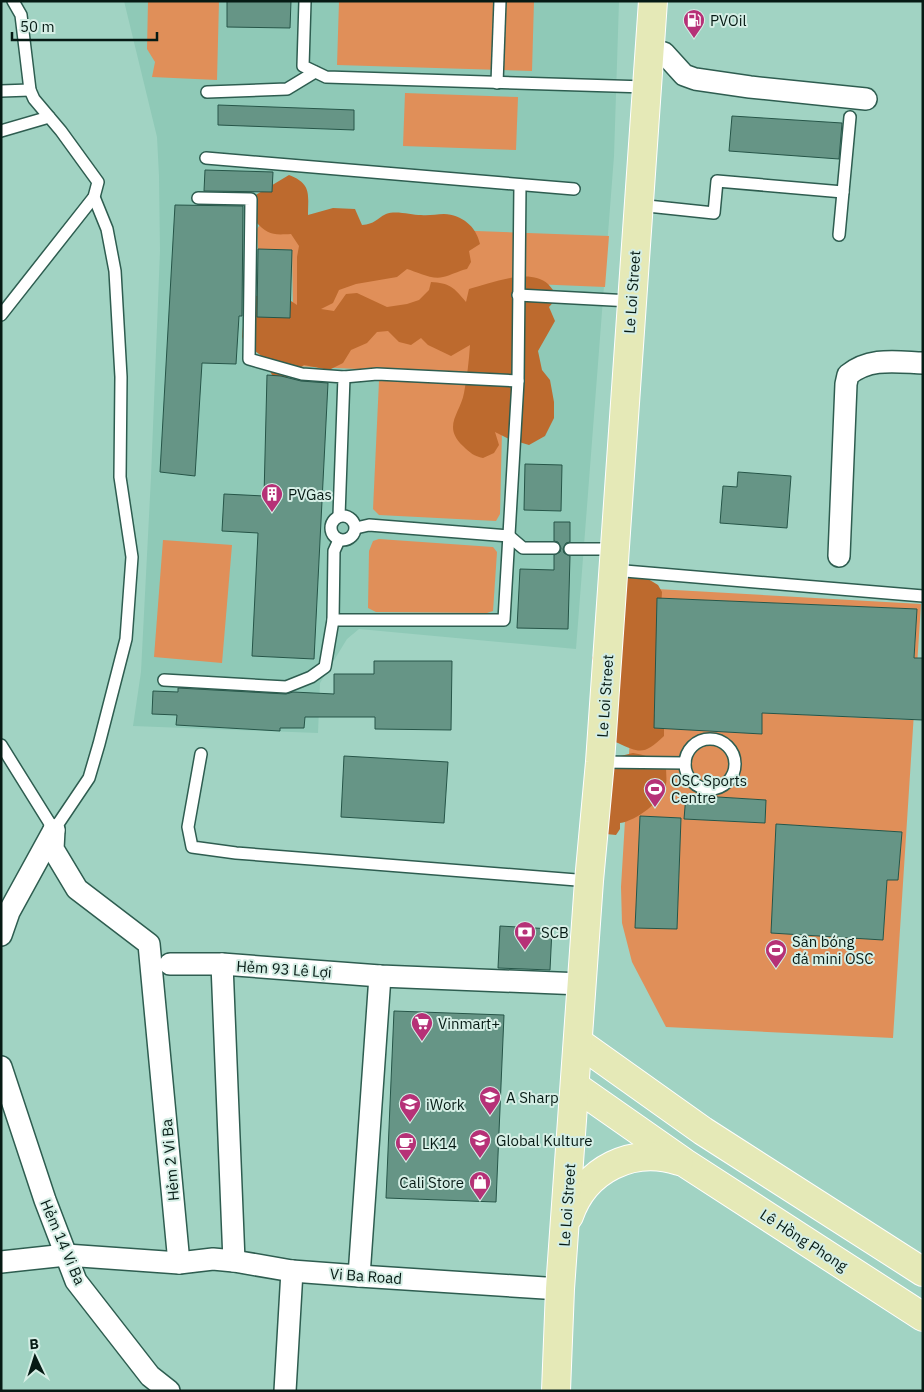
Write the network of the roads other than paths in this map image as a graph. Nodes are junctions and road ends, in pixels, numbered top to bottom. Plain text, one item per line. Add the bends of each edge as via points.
1 (13, 1) edge
2 (305, 1) edge
3 (500, 1) edge
4 (653, 1) edge
5 (649, 50) junction
6 (315, 72) junction
7 (497, 83) junction
8 (646, 87) junction
9 (1, 90) edge
10 (30, 90) junction
11 (208, 92) dead end
12 (866, 99) dead end
13 (49, 117) junction
14 (850, 117) dead end
15 (1, 131) edge
16 (206, 158) dead end
17 (520, 185) junction
18 (574, 189) dead end
19 (842, 192) junction
20 (94, 197) junction
21 (198, 198) dead end
22 (638, 205) junction
23 (840, 235) dead end
24 (518, 295) junction
25 (631, 301) junction
26 (1, 315) edge
27 (923, 363) edge
28 (344, 377) junction
29 (518, 380) junction
30 (339, 516) junction
31 (356, 528) junction
32 (509, 536) junction
33 (339, 540) junction
34 (554, 548) dead end
35 (570, 548) dead end
36 (839, 556) dead end
37 (614, 560) junction
38 (923, 596) edge
39 (333, 620) junction
40 (164, 680) dead end
41 (1, 745) edge
42 (201, 754) dead end
43 (600, 762) junction
44 (685, 764) junction
45 (54, 830) junction
46 (589, 882) junction
47 (1, 935) edge
48 (170, 964) dead end
49 (222, 964) junction
50 (380, 976) junction
51 (582, 984) junction
52 (578, 1042) junction
53 (1, 1067) edge
54 (575, 1086) junction
55 (669, 1107) junction
56 (645, 1135) junction
57 (685, 1163) junction
58 (565, 1233) junction
59 (66, 1255) junction
60 (234, 1261) junction
61 (1, 1262) edge
62 (180, 1263) junction
63 (292, 1271) junction
64 (923, 1272) edge
65 (359, 1276) junction
66 (560, 1289) junction
67 (923, 1317) edge
68 (169, 1391) edge
69 (285, 1391) edge
70 (556, 1391) edge

1 - 10 lane via 21,15
2 - 6 lane via 303,66
3 - 7 lane
4 - 5 main road, Le Loi Street
5 - 8 main road, Le Loi Street
5 - 12 street via 664,53 684,75 695,79
6 - 7 lane via 326,78
6 - 11 lane via 286,89
7 - 8 lane
8 - 22 main road, Le Loi Street
9 - 10 lane
10 - 13 lane
13 - 15 lane
13 - 20 lane via 98,182
14 - 19 lane
16 - 17 lane
17 - 18 lane
17 - 24 lane
19 - 22 lane via 717,181 714,213
19 - 23 lane
20 - 26 lane
20 - 45 lane via 108,228 115,271 121,377 120,477 132,556 126,639 99,744 89,778
21 - 28 lane via 251,198 248,359 302,374
22 - 25 main road, Le Loi Street
24 - 25 lane
24 - 29 lane
25 - 37 main road, Le Loi Street
27 - 36 street via 874,362 848,375
28 - 29 lane via 377,374
28 - 30 lane
29 - 32 lane
30 - 31 lane via 351,518
30 - 33 lane via 332,522 331,530
31 - 32 lane via 369,525
31 - 33 lane via 353,536
32 - 34 lane via 523,548
32 - 39 lane via 504,620
33 - 39 lane via 334,551
35 - 37 lane
37 - 38 lane
37 - 43 main road, Le Loi Street
39 - 40 lane via 325,667 311,677 286,686
41 - 45 lane
42 - 46 lane via 188,827 192,847
43 - 44 lane
43 - 46 main road, Le Loi Street
44 - 44 lane via 690,779 703,788 711,789 726,784 735,769 733,753 728,746 712,739 690,748
45 - 47 street via 9,912
45 - 62 street, Hẻm 2 Vi Ba via 53,849 77,889 149,944
46 - 51 main road, Le Loi Street
48 - 49 street
49 - 50 street, Hẻm 93 Lê Lợi
49 - 60 street, Hẻm 93 Lê Lợi
50 - 51 street, Hẻm 93 Lê Lợi
50 - 65 street
51 - 52 main road, Le Loi Street
52 - 54 main road, Le Loi Street
52 - 55 main road
53 - 59 street, Hẻm 14 Vi Ba
54 - 56 main road, Lê Hồng Phong
54 - 58 main road, Le Loi Street
55 - 56 main road
55 - 64 main road
56 - 57 main road, Lê Hồng Phong
57 - 58 main road via 668,1157 641,1157 624,1160 603,1170 576,1201
57 - 67 main road, Lê Hồng Phong
58 - 66 main road, Le Loi Street
59 - 61 street
59 - 62 street
59 - 68 street, Hẻm 14 Vi Ba via 76,1281 150,1376
60 - 62 street via 213,1259
60 - 63 street
63 - 65 street, Vi Ba Road
63 - 69 street
65 - 66 street, Vi Ba Road
66 - 70 main road, Le Loi Street

